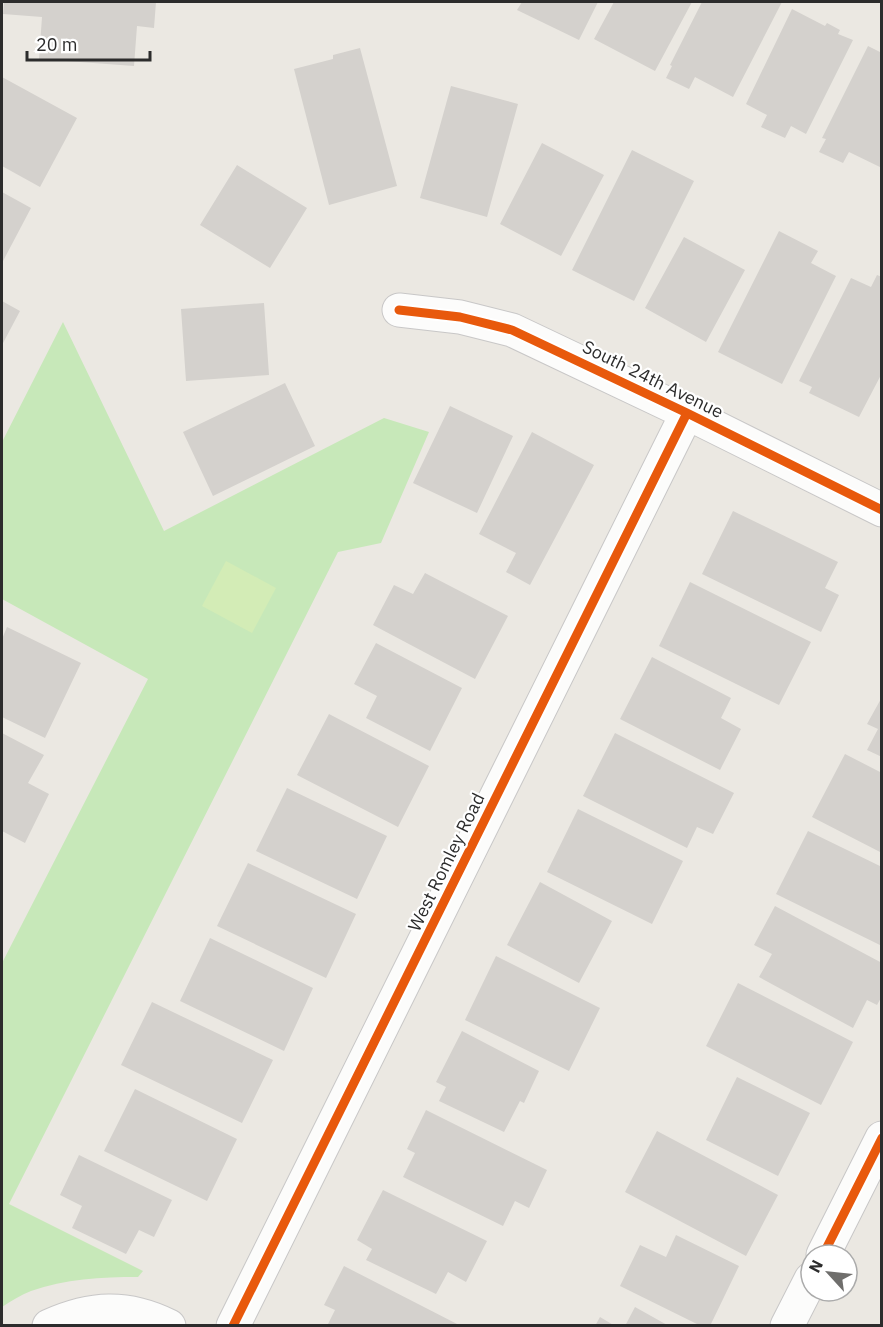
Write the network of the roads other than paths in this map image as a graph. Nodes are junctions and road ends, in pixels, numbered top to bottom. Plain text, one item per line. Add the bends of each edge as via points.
1 (399, 310) dead end
2 (687, 413) junction
3 (882, 510) edge
4 (882, 1138) edge
5 (829, 1243) edge
6 (799, 1302) edge
7 (49, 1326) edge
8 (169, 1326) edge
9 (233, 1326) edge
10 (787, 1326) edge

1 - 2 street, South 24th Avenue via 460,317 512,330
2 - 3 street, South 24th Avenue
2 - 9 street, West Romley Road
4 - 5 street
6 - 10 street
7 - 8 street via 89,1312 108,1311 131,1312

